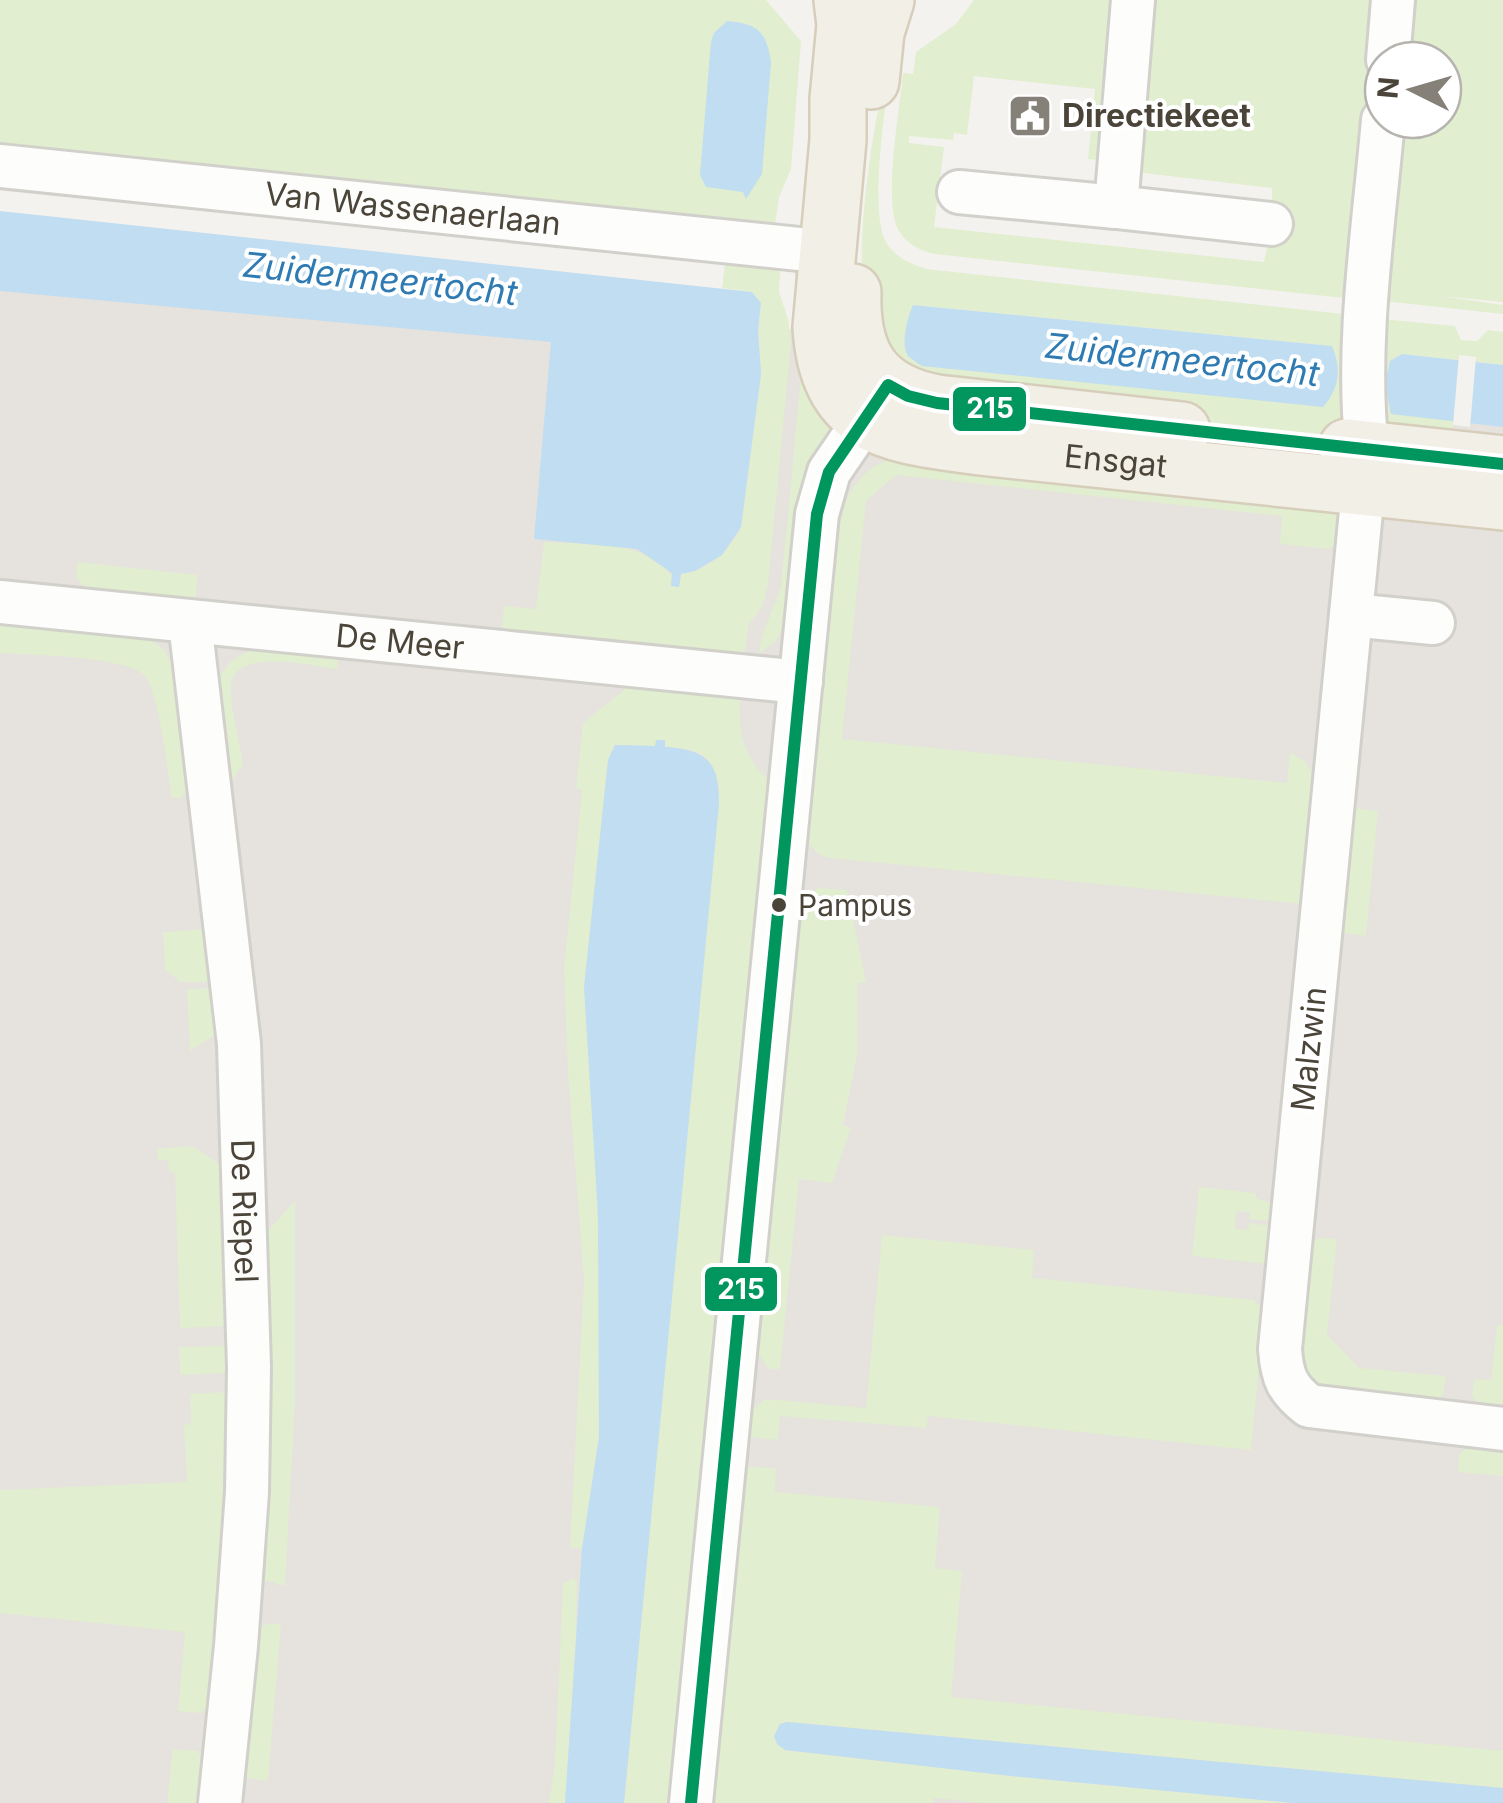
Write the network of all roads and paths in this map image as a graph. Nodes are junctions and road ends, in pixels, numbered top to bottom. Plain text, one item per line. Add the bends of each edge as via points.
1 (842, 0) edge
2 (886, 0) edge
3 (1393, 0) edge
4 (1133, 10) edge
5 (1390, 40) edge
6 (1381, 140) edge
7 (0, 166) edge
8 (959, 192) dead end
9 (1116, 207) junction
10 (1271, 224) dead end
11 (828, 252) junction
12 (876, 402) junction
13 (1503, 464) edge
14 (1365, 468) junction
15 (1503, 502) edge
16 (0, 602) edge
17 (1351, 615) junction
18 (190, 622) junction
19 (1432, 623) dead end
20 (801, 682) junction
21 (1503, 1429) edge
22 (220, 1803) edge
23 (691, 1803) edge

1 - 11 main road
2 - 12 main road via 876,32 852,311 855,338 875,374
3 - 5 street
4 - 9 street
6 - 14 street, Malzwin
7 - 11 street, Van Wassenaerlaan
8 - 9 street
9 - 10 street
11 - 12 main road via 824,354 839,392
12 - 14 main road, Ensgat via 916,398
12 - 20 street via 821,492
13 - 14 main road, Ensgat
14 - 15 main road, Ensgat
14 - 17 street, Malzwin
16 - 18 street, De Meer
17 - 19 street
17 - 21 street, Malzwin via 1282,1377 1309,1406
18 - 20 street, De Meer
18 - 22 street, De Riepel via 239,1044 249,1367 240,1588
20 - 23 street

